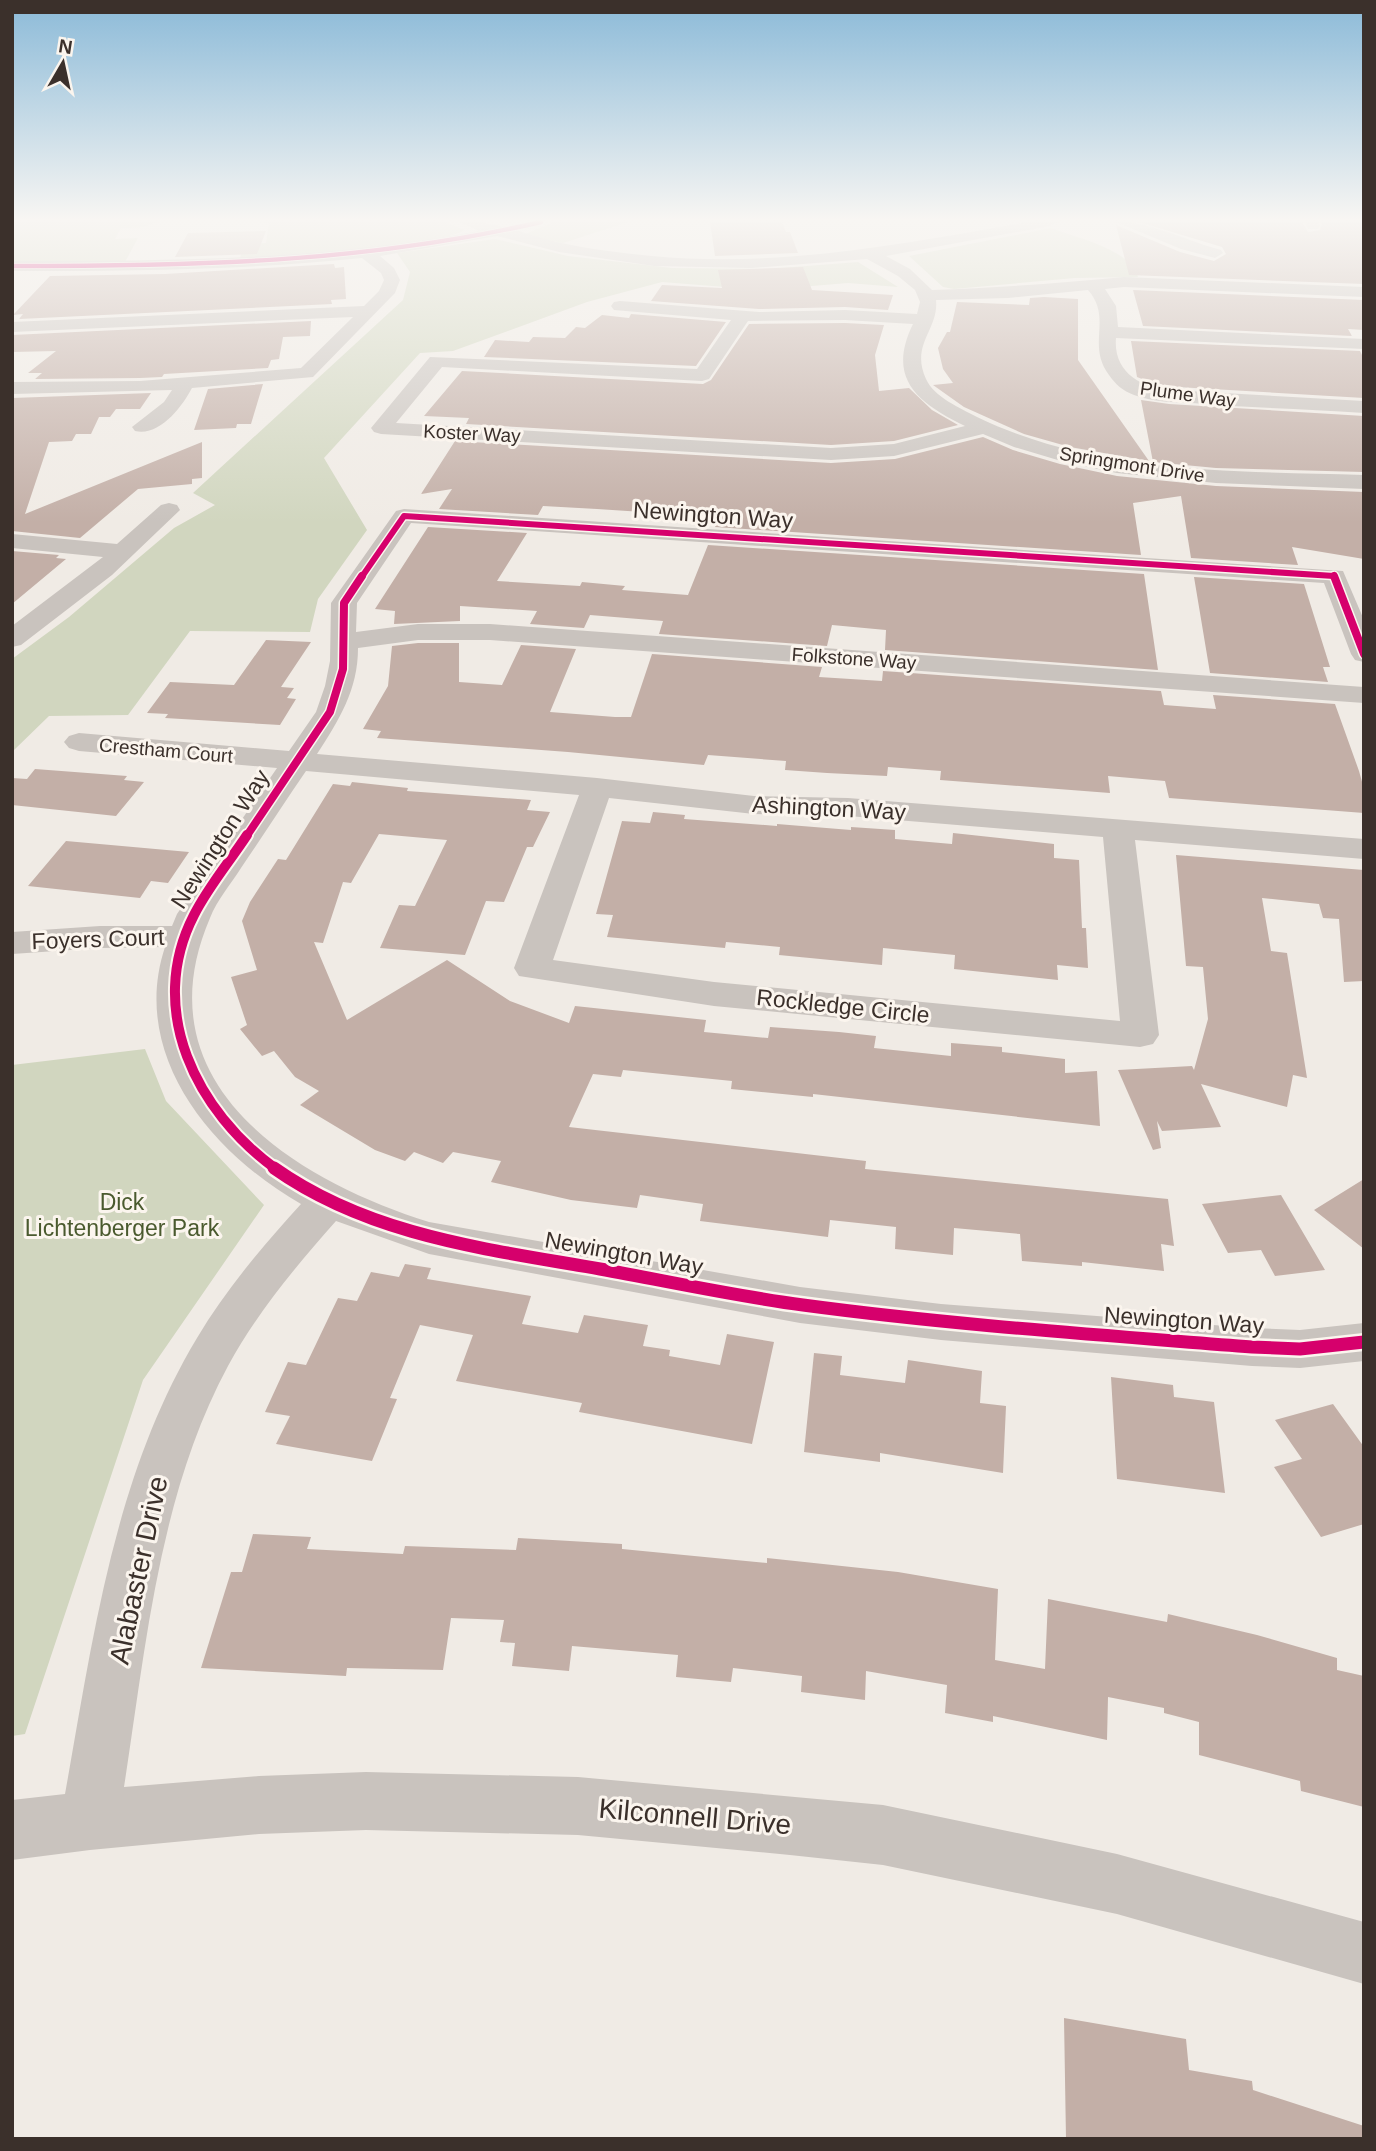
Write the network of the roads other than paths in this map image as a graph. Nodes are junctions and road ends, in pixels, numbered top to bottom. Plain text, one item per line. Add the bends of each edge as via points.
1 (168, 322) edge
2 (357, 322) edge
3 (739, 322) edge
4 (925, 322) edge
5 (1110, 322) edge
6 (12, 327) edge
7 (1109, 332) junction
8 (1364, 344) edge
9 (185, 384) junction
10 (12, 388) edge
11 (1364, 407) edge
12 (142, 427) dead end
13 (984, 428) junction
14 (1364, 482) edge
15 (169, 510) dead end
16 (12, 541) edge
17 (124, 552) junction
18 (12, 639) edge
19 (345, 642) junction
20 (1364, 654) edge
21 (1364, 695) edge
22 (79, 742) dead end
23 (296, 762) junction
24 (597, 787) junction
25 (1118, 829) junction
26 (1364, 849) edge
27 (184, 936) junction
28 (12, 943) edge
29 (329, 1201) junction
30 (1364, 1342) edge
31 (90, 1820) junction
32 (12, 1830) edge
33 (1364, 1953) edge

1 - 6 street
2 - 9 street via 306,373
3 - 13 street, Koster Way via 702,375 437,361 381,428 842,454 913,447
4 - 13 street, Springmont Drive via 910,351 915,377 932,398
5 - 7 street, Plume Way
7 - 8 street
7 - 11 street, Plume Way via 1111,365 1129,385 1144,392
9 - 10 street
9 - 12 street via 172,406
13 - 14 street, Springmont Drive via 1064,454 1162,473
15 - 17 street
16 - 17 street
17 - 18 street
19 - 20 street, Newington Way via 341,615 349,592 404,516 1334,576
19 - 21 street, Folkstone Way via 418,632 490,632
19 - 23 street, Newington Way via 344,666 330,712
22 - 23 street, Crestham Court
23 - 24 street, Ashington Way
23 - 27 street, Newington Way via 206,892
24 - 25 street, Ashington Way via 754,805 848,807
24 - 25 street, Rockledge Circle via 532,968 714,994 1140,1035
25 - 26 street, Ashington Way
27 - 28 street, Foyers Court
27 - 29 street, Newington Way via 174,974 174,1022 202,1096 266,1163
29 - 30 street, Newington Way via 429,1238 800,1305 941,1322 1252,1347 1300,1349
29 - 31 street, Alabaster Drive via 249,1295 201,1373 163,1460 135,1558
31 - 32 street, Kilconnell Drive
31 - 33 street, Kilconnell Drive via 366,1801 578,1806 790,1825 883,1835 1117,1884

